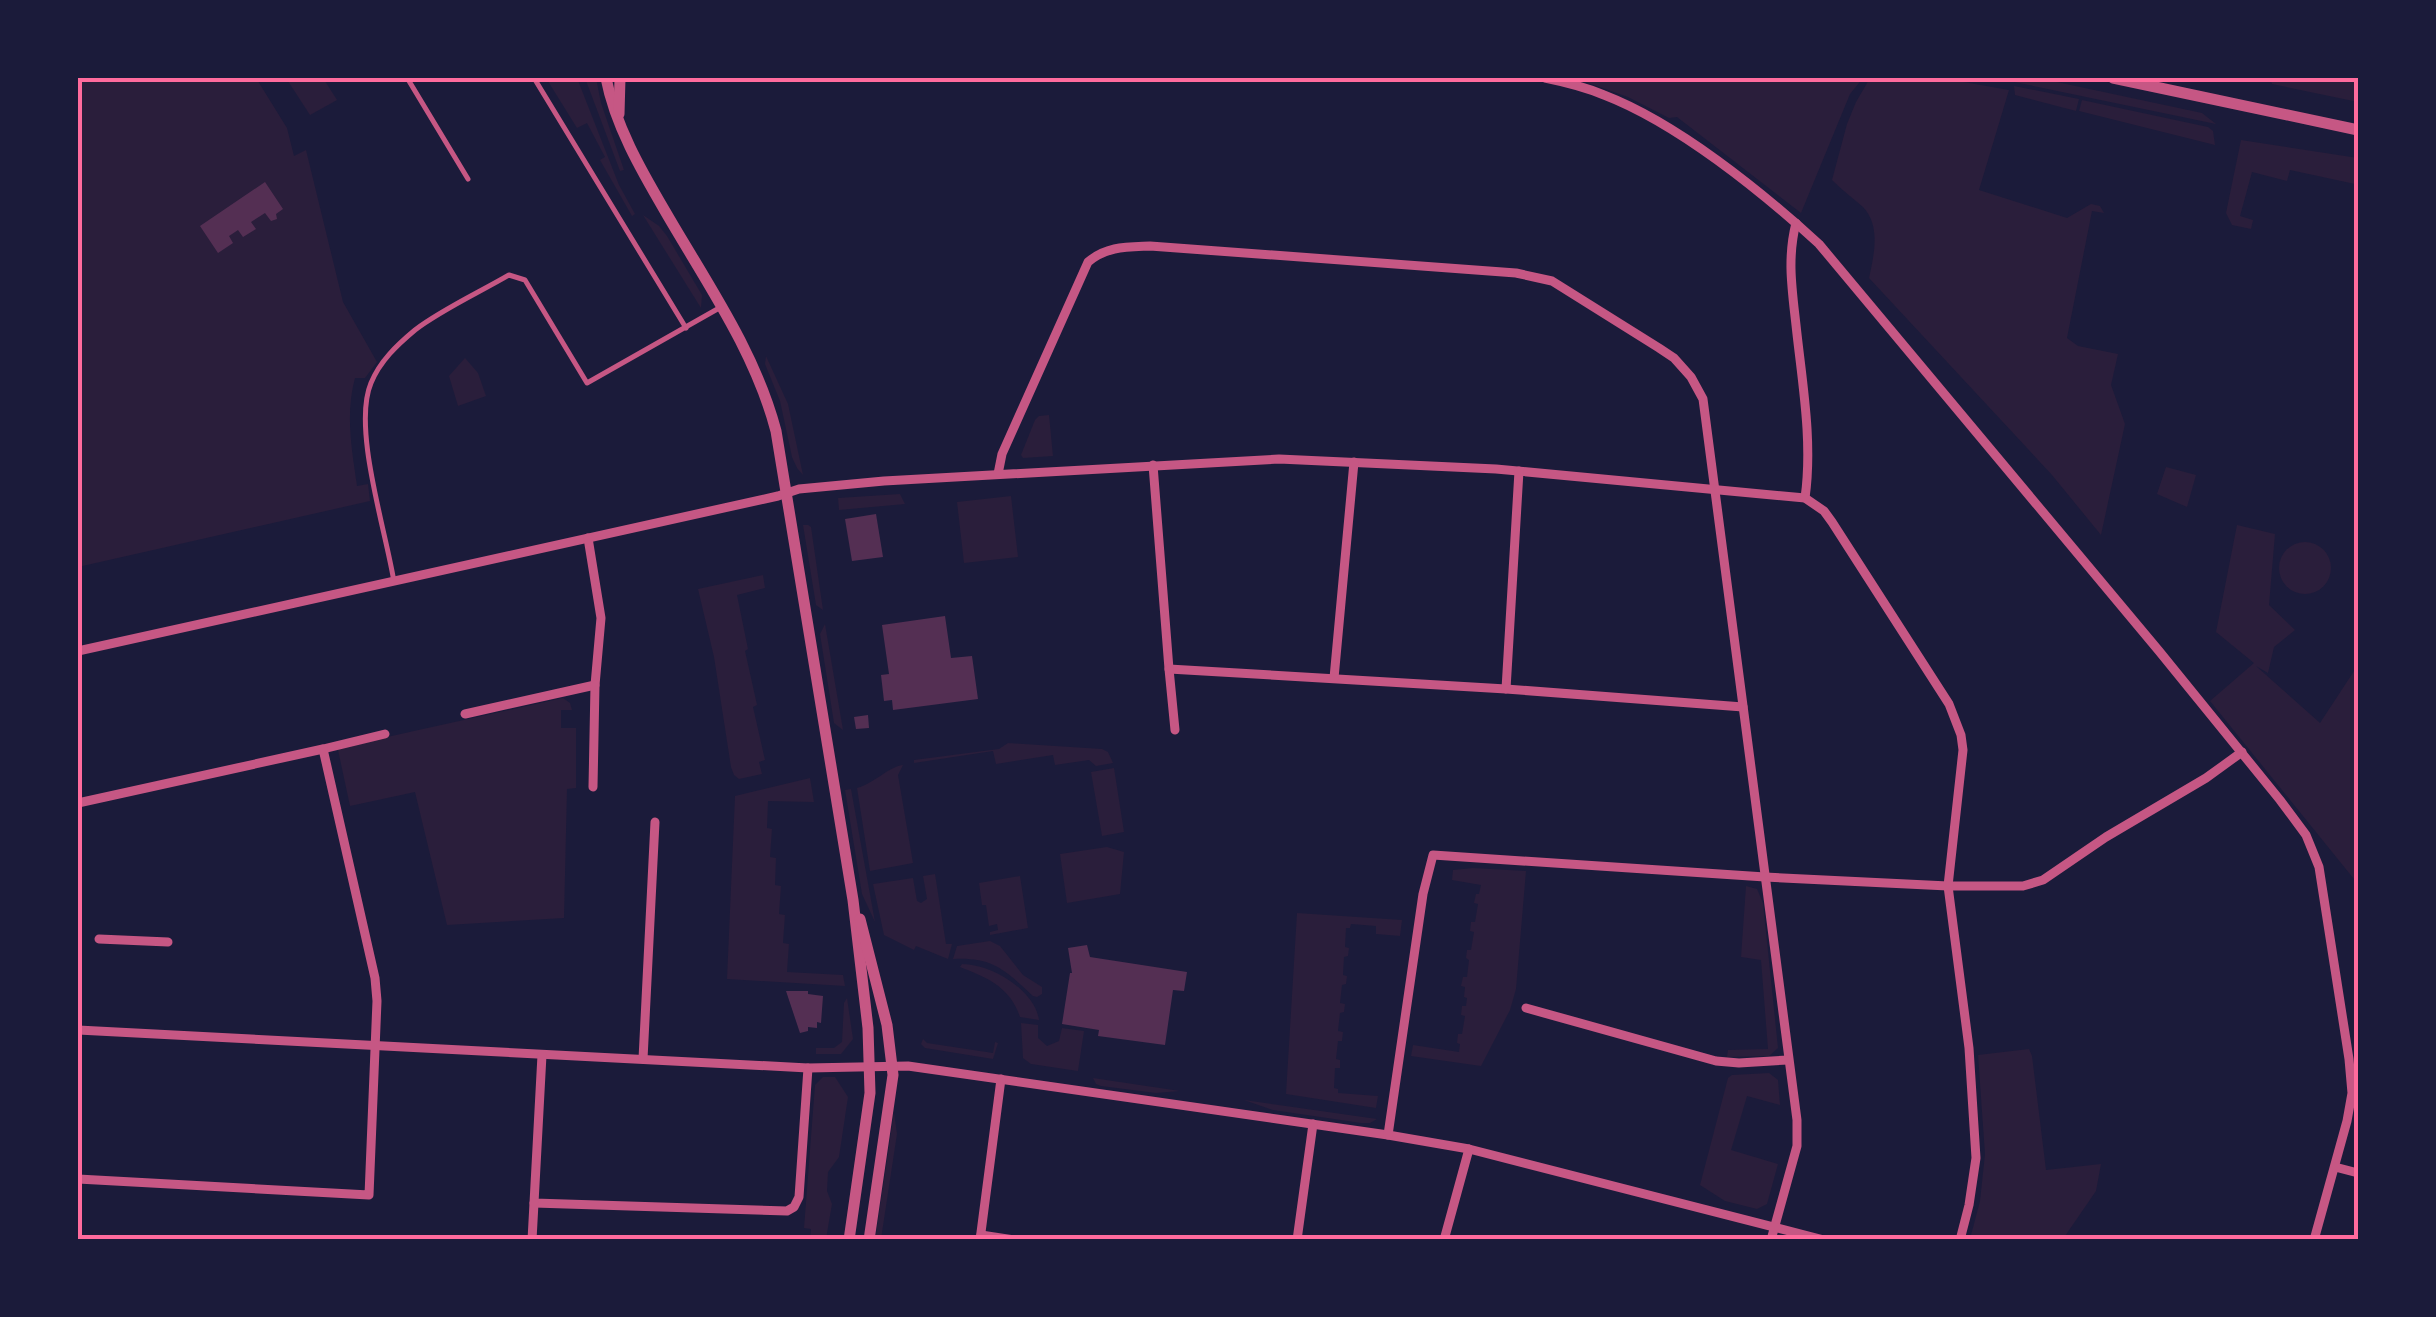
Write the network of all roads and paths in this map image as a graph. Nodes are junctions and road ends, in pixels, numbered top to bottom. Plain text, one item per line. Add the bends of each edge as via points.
1 (534, 78) edge
2 (606, 78) edge
3 (620, 78) edge
4 (1545, 78) edge
5 (2113, 78) edge
6 (412, 79) edge
7 (618, 118) junction
8 (2358, 130) edge
9 (468, 178) dead end
10 (1796, 223) junction
11 (721, 307) junction
12 (686, 328) junction
13 (1354, 462) junction
14 (1153, 465) junction
15 (1519, 471) junction
16 (998, 474) junction
17 (1715, 490) junction
18 (788, 493) junction
19 (1806, 498) junction
20 (588, 538) junction
21 (394, 582) junction
22 (78, 651) edge
23 (1169, 669) junction
24 (1334, 678) junction
25 (595, 685) junction
26 (1506, 689) junction
27 (1743, 707) junction
28 (465, 714) dead end
29 (1175, 730) dead end
30 (385, 734) dead end
31 (323, 750) junction
32 (2242, 752) junction
33 (593, 786) dead end
34 (78, 802) edge
35 (655, 822) dead end
36 (1765, 877) junction
37 (1948, 886) junction
38 (853, 900) junction
39 (99, 940) dead end
40 (168, 942) dead end
41 (1526, 1008) dead end
42 (78, 1030) edge
43 (374, 1047) junction
44 (542, 1055) junction
45 (643, 1059) junction
46 (1788, 1060) junction
47 (892, 1065) junction
48 (870, 1067) junction
49 (808, 1068) junction
50 (1001, 1079) junction
51 (1313, 1124) junction
52 (1388, 1135) junction
53 (1469, 1149) junction
54 (2335, 1167) junction
55 (2358, 1173) edge
56 (78, 1180) edge
57 (534, 1203) junction
58 (1775, 1226) junction
59 (980, 1237) edge
60 (532, 1240) edge
61 (849, 1240) edge
62 (869, 1240) edge
63 (1014, 1240) edge
64 (1297, 1240) edge
65 (1444, 1240) edge
66 (1771, 1240) edge
67 (1824, 1240) edge
68 (1960, 1240) edge
69 (2314, 1240) edge

1 - 12 lane
2 - 7 street
3 - 7 street
4 - 10 street via 1605,95 1647,116
5 - 8 street
6 - 9 lane
7 - 11 street
10 - 19 street via 1790,249 1806,416
10 - 32 street via 1856,286
11 - 12 lane
11 - 18 street via 767,398
12 - 21 lane via 587,382 526,280 510,276 419,327 392,350 365,405
13 - 14 street via 1279,458
13 - 15 street
13 - 24 street
14 - 16 street
14 - 23 street
15 - 17 street
15 - 26 street
16 - 17 street via 1088,262 1114,248 1150,246 1428,265 1552,281 1674,358 1691,378 1703,399
16 - 18 street
17 - 19 street
17 - 27 street
18 - 20 street
18 - 38 street
19 - 37 street via 1832,522 1956,720 1963,750
20 - 21 street
20 - 25 street via 601,618
21 - 22 street
23 - 24 street
23 - 29 street
24 - 26 street
25 - 28 street
25 - 33 street
26 - 27 street
27 - 36 street
30 - 31 street
31 - 34 street
31 - 43 street via 375,978
32 - 37 street via 2043,880
32 - 54 street via 2306,836 2319,868 2352,1093
35 - 45 street
36 - 37 street
36 - 46 street
36 - 52 street via 1433,855
37 - 68 street via 1976,1135
38 - 47 street
38 - 48 street
39 - 40 street
41 - 46 street via 1716,1061
42 - 43 street
43 - 44 street
43 - 56 street via 368,1195
44 - 45 street
44 - 57 street
45 - 49 street
46 - 58 street via 1796,1146
47 - 48 street
47 - 50 street
47 - 62 street
48 - 49 street
48 - 61 street
49 - 57 street via 799,1197 787,1212
50 - 51 street
50 - 59 street
51 - 52 street
51 - 64 street
52 - 53 street
53 - 58 street
53 - 65 street
54 - 55 street
54 - 69 street
57 - 60 street
58 - 66 street
58 - 67 street
59 - 63 street

